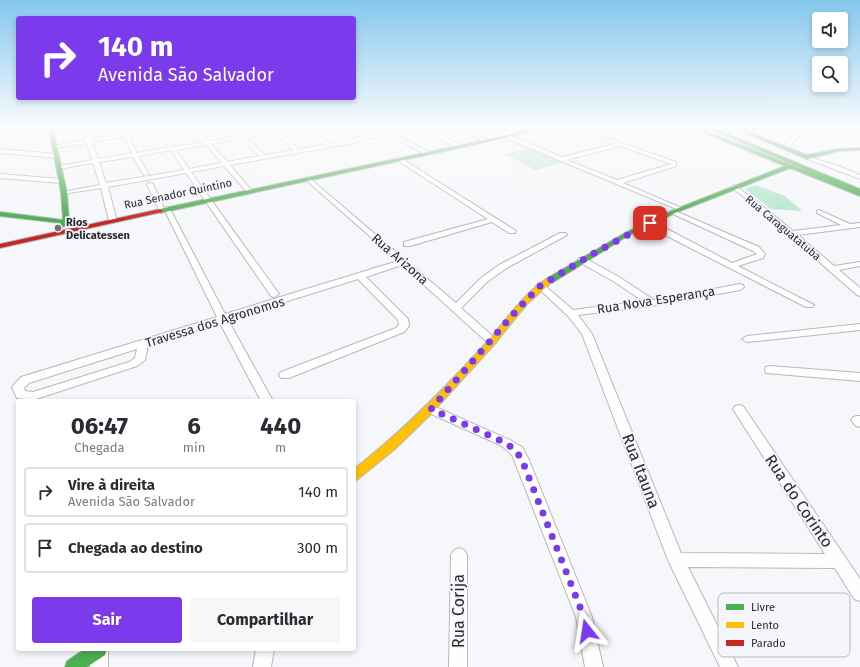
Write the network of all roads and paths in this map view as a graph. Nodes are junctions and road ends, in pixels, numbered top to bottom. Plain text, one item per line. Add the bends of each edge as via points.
1 (57, 158) edge
2 (95, 158) edge
3 (114, 158) edge
4 (136, 158) edge
5 (179, 158) edge
6 (222, 158) edge
7 (257, 158) edge
8 (403, 158) edge
9 (565, 158) edge
10 (661, 158) edge
11 (770, 158) edge
12 (782, 158) edge
13 (792, 158) edge
14 (810, 158) edge
15 (399, 159) junction
16 (562, 159) joint
17 (96, 161) junction
18 (227, 164) junction
19 (790, 166) junction
20 (58, 167) junction
21 (187, 171) junction
22 (146, 174) junction
23 (162, 175) junction
24 (0, 176) edge
25 (860, 177) edge
26 (308, 178) junction
27 (61, 181) junction
28 (131, 181) junction
29 (618, 182) junction
30 (150, 184) junction
31 (104, 186) junction
32 (860, 186) edge
33 (734, 187) junction
34 (249, 191) junction
35 (860, 191) edge
36 (860, 194) edge
37 (64, 196) junction
38 (208, 200) junction
39 (164, 210) junction
40 (677, 210) junction
41 (819, 212) dead end
42 (0, 214) edge
43 (0, 218) edge
44 (43, 218) junction
45 (494, 219) junction
46 (113, 221) junction
47 (64, 224) junction
48 (860, 225) edge
49 (83, 227) junction
50 (850, 227) junction
51 (73, 229) junction
52 (662, 230) dead end
53 (512, 231) dead end
54 (791, 234) junction
55 (563, 235) dead end
56 (407, 244) dead end
57 (0, 246) edge
58 (582, 260) junction
59 (404, 262) junction
60 (860, 264) edge
61 (731, 266) junction
62 (832, 269) junction
63 (360, 276) junction
64 (540, 286) junction
65 (740, 287) dead end
66 (860, 293) edge
67 (274, 294) dead end
68 (652, 303) junction
69 (809, 305) dead end
70 (456, 308) junction
71 (572, 313) junction
72 (223, 319) junction
73 (860, 327) edge
74 (747, 339) dead end
75 (492, 341) junction
76 (143, 344) junction
77 (770, 370) dead end
78 (285, 375) dead end
79 (860, 377) edge
80 (266, 399) edge
81 (431, 409) junction
82 (739, 409) dead end
83 (356, 474) edge
84 (459, 556) dead end
85 (676, 560) junction
86 (839, 561) junction
87 (860, 592) edge
88 (718, 645) edge
89 (96, 651) edge
90 (99, 651) edge
91 (265, 651) edge
92 (724, 657) edge
93 (73, 667) edge
94 (99, 667) edge
95 (262, 667) edge
96 (458, 667) edge
97 (594, 667) edge
98 (729, 667) edge

1 - 20 main road
2 - 17 street
3 - 17 street
4 - 22 street
5 - 21 street
6 - 18 street
7 - 18 street
8 - 15 main road, Rua Senador Quintino
9 - 16 street
10 - 29 street via 674,165
11 - 19 main road
12 - 35 main road
13 - 32 main road
14 - 25 street
15 - 26 main road, Rua Senador Quintino
15 - 45 street
16 - 29 street
17 - 20 street
17 - 31 street
18 - 21 street
18 - 34 street
19 - 33 main road
19 - 36 main road
20 - 27 main road
21 - 23 street
21 - 38 street
22 - 23 street via 159,172
22 - 28 street via 132,177
23 - 28 street
23 - 30 street via 162,180
24 - 27 street
26 - 34 main road, Rua Senador Quintino
26 - 59 street, Rua Arizona
27 - 37 main road
28 - 30 street via 135,185
28 - 31 street
29 - 40 street
30 - 39 street
31 - 37 street
31 - 46 street
33 - 40 main road
33 - 54 street, Rua Caraguatatuba
34 - 38 main road, Rua Senador Quintino
37 - 44 main road via 58,214
37 - 47 main road
38 - 39 main road, Rua Senador Quintino
38 - 67 street
39 - 46 main road, Rua Senador Quintino
39 - 72 street
40 - 58 main road via 627,234
40 - 61 street via 760,253 760,256
41 - 50 street
42 - 44 main road
43 - 47 main road
44 - 47 main road
45 - 53 street
45 - 56 street
46 - 49 main road, Rua Senador Quintino
47 - 49 main road
47 - 51 main road
48 - 50 street
49 - 51 main road, Rua Senador Quintino
50 - 54 street
51 - 57 main road, Rua Senador Quintino
52 - 61 street
54 - 62 street, Rua Caraguatatuba
55 - 70 street via 502,267 484,280
58 - 64 main road
58 - 68 street
59 - 63 street, Travessa dos Agronomos
59 - 70 street, Rua Arizona
60 - 62 street, Rua Caraguatatuba
61 - 69 street
62 - 66 street, Rua Caraguatatuba
63 - 72 street, Travessa dos Agronomos
63 - 78 street via 403,319 404,326 400,330
64 - 71 street, Rua Itauna
64 - 75 main road
65 - 68 street, Rua Nova Esperança
68 - 71 street, Rua Nova Esperança
70 - 75 street, Rua Arizona
71 - 85 street, Rua Itauna via 582,324 590,341
72 - 76 street, Travessa dos Agronomos
72 - 80 street
73 - 74 street
75 - 81 main road
76 - 76 street, Travessa dos Agronomos via 141,356 133,364 33,396 21,395 18,387 25,380
77 - 79 street
81 - 83 main road
81 - 97 street via 506,443 522,460 584,617
82 - 86 street, Rua do Corinto
84 - 96 street, Rua Corija
85 - 86 street
85 - 88 street, Rua Itauna
86 - 87 street, Rua do Corinto
89 - 93 main road
90 - 94 street
91 - 95 street
92 - 98 street, Rua Itauna

